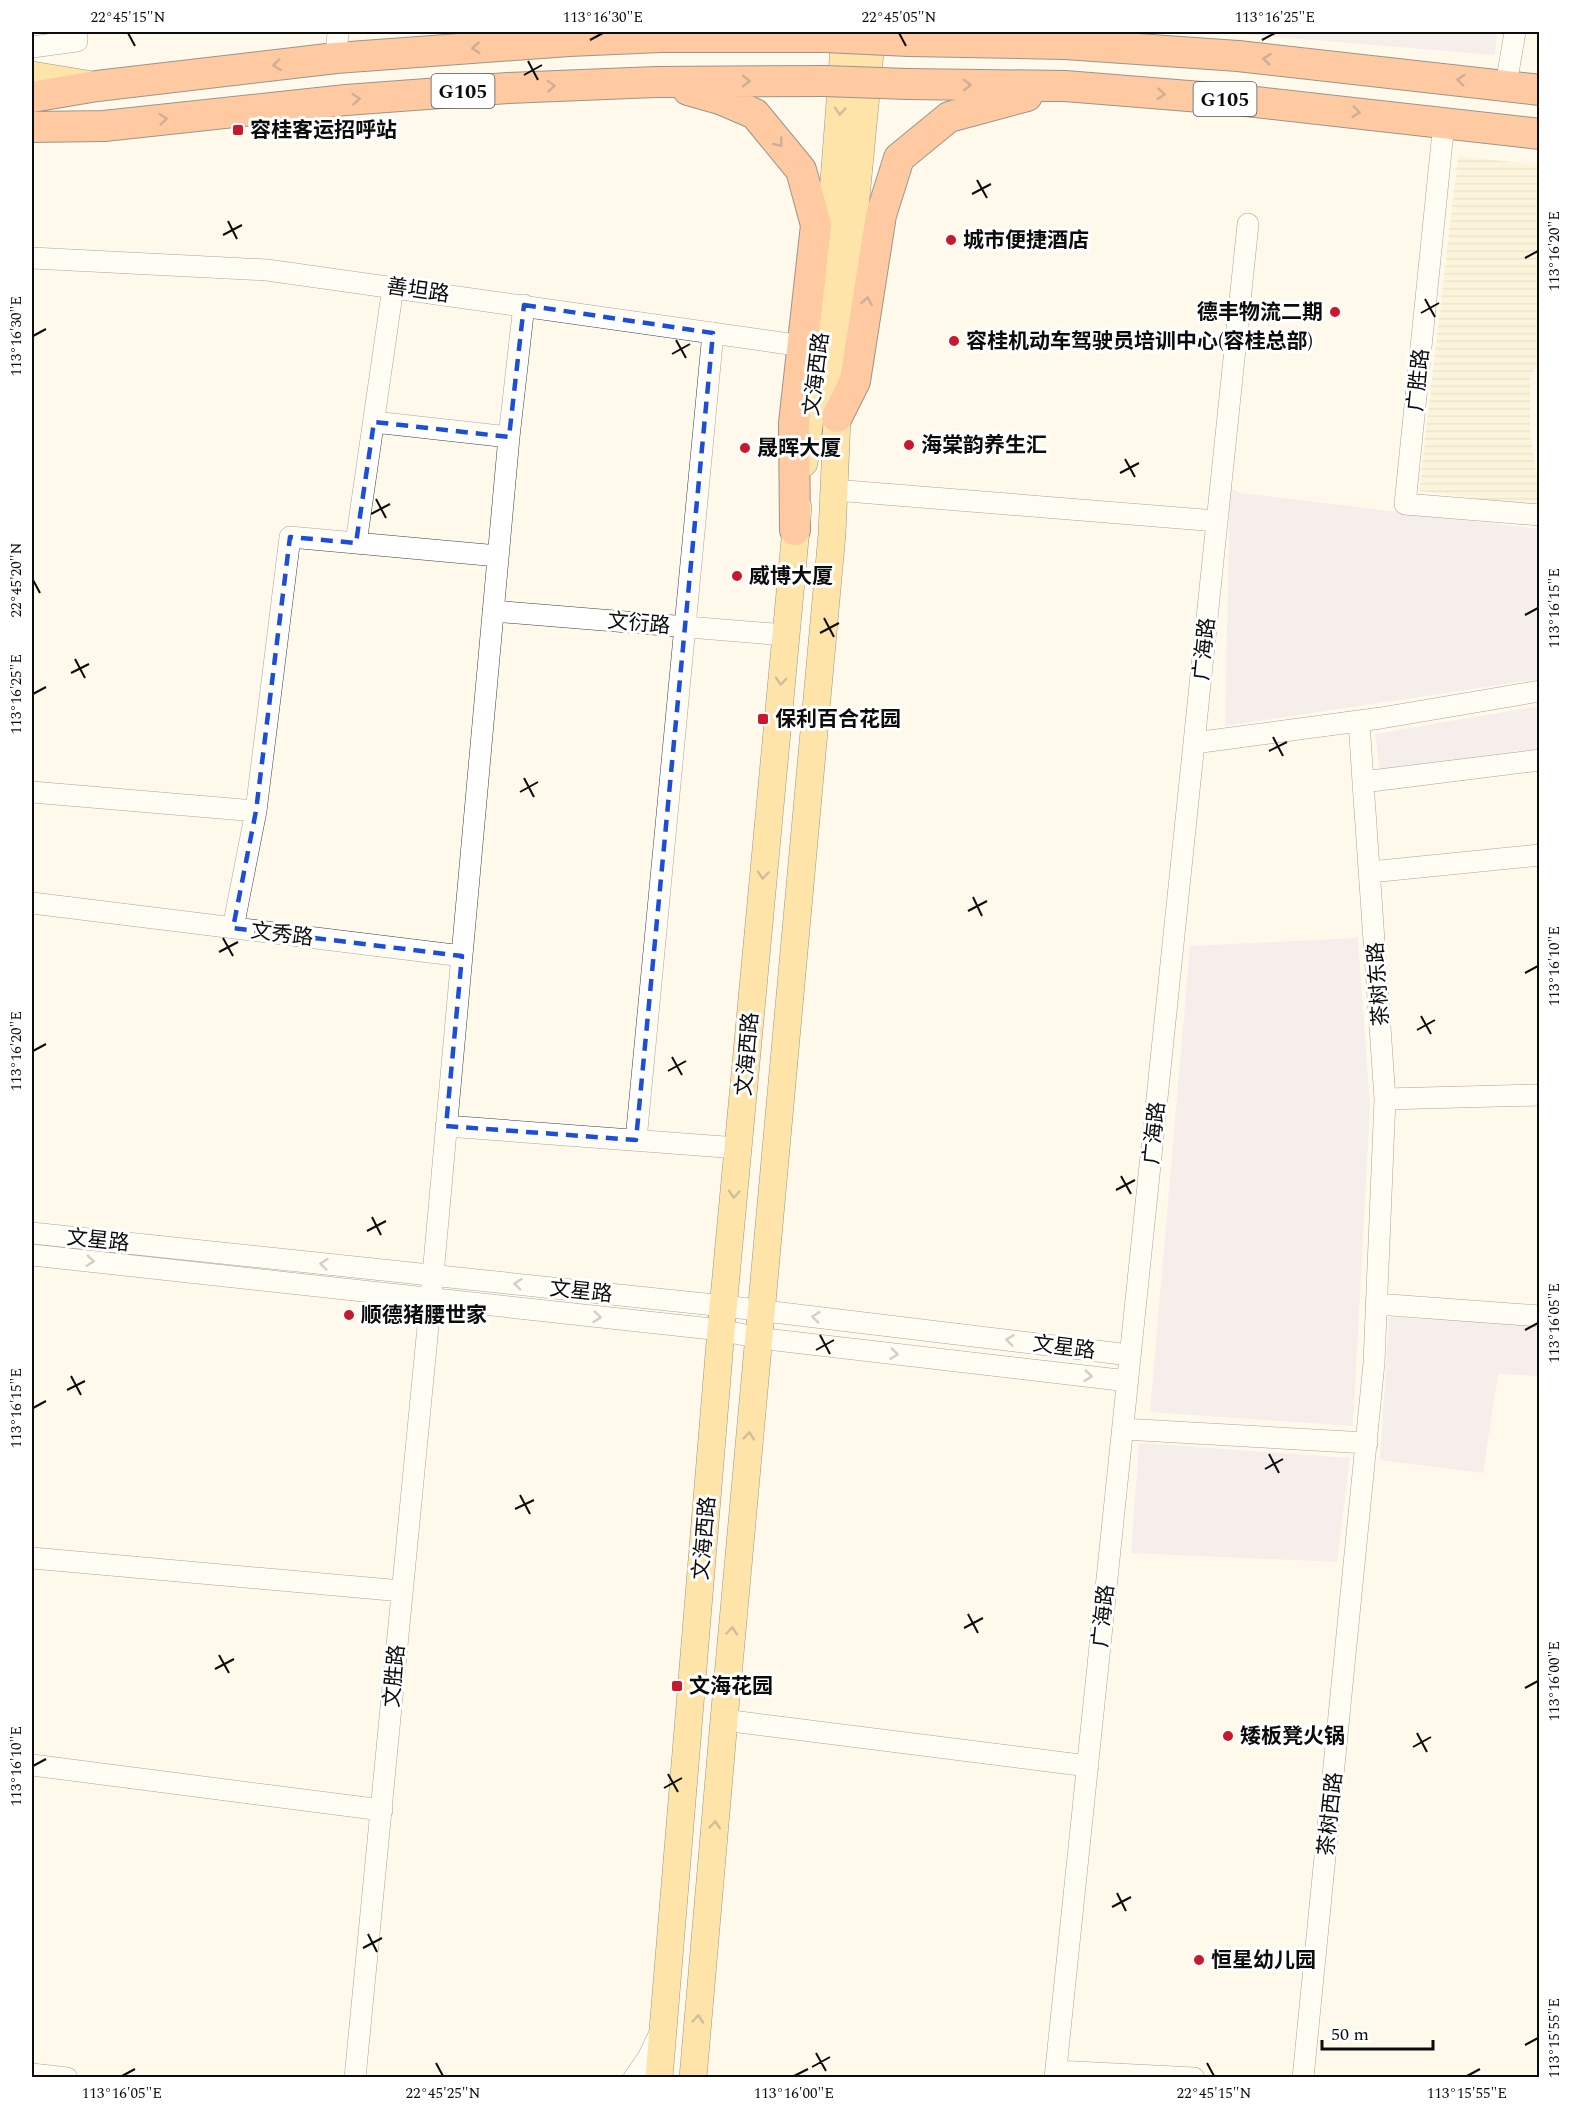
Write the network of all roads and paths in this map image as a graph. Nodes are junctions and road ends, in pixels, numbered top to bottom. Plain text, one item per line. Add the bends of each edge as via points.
1 (77, 32) edge
2 (872, 32) edge
3 (1515, 32) edge
4 (670, 34) edge
5 (835, 34) edge
6 (1052, 38) edge
7 (337, 45) edge
8 (32, 47) edge
9 (32, 75) edge
10 (656, 82) junction
11 (1506, 85) junction
12 (97, 86) junction
13 (1065, 86) junction
14 (1539, 90) edge
15 (32, 97) edge
16 (1444, 122) junction
17 (104, 126) junction
18 (32, 127) edge
19 (1539, 134) edge
20 (32, 138) edge
21 (1248, 224) dead end
22 (32, 258) edge
23 (393, 287) junction
24 (524, 305) junction
25 (712, 333) junction
26 (803, 346) junction
27 (837, 417) junction
28 (374, 422) junction
29 (509, 437) junction
30 (834, 490) junction
31 (1539, 515) edge
32 (1217, 521) junction
33 (795, 530) junction
34 (356, 543) junction
35 (498, 556) junction
36 (493, 611) junction
37 (684, 627) junction
38 (785, 636) junction
39 (1539, 691) edge
40 (1359, 721) junction
41 (1194, 743) junction
42 (1539, 760) edge
43 (1364, 782) junction
44 (32, 792) edge
45 (256, 811) junction
46 (1539, 855) edge
47 (1370, 872) junction
48 (32, 903) edge
49 (233, 928) junction
50 (462, 956) junction
51 (1539, 1095) edge
52 (1385, 1100) junction
53 (446, 1126) junction
54 (636, 1140) junction
55 (738, 1148) junction
56 (32, 1233) edge
57 (32, 1255) edge
58 (433, 1275) junction
59 (430, 1300) junction
60 (1376, 1304) junction
61 (761, 1311) junction
62 (1539, 1316) edge
63 (723, 1318) junction
64 (758, 1338) junction
65 (1130, 1355) junction
66 (1374, 1363) joint
67 (1128, 1381) junction
68 (1123, 1429) junction
69 (1367, 1443) junction
70 (32, 1558) edge
71 (402, 1591) junction
72 (724, 1720) junction
73 (32, 1765) edge
74 (1088, 1766) junction
75 (382, 1810) junction
76 (664, 2026) junction
77 (694, 2066) edge
78 (32, 2074) edge
79 (1056, 2074) edge
80 (67, 2078) edge
81 (355, 2078) edge
82 (634, 2078) edge
83 (659, 2078) edge
84 (708, 2078) edge
85 (1194, 2078) edge
86 (1303, 2078) edge

1 - 8 street via 76,41
2 - 27 main road, 文海西路
3 - 11 street
4 - 5 highway
4 -> 7 highway via 569,41
5 - 6 highway, G105, bridge via 909,41
5 -> 33 main road, 文海西路 via 836,164 819,349
11 -> 6 highway, G105
7 -> 12 highway
9 - 12 main road
10 -> 13 highway, G105, bridge
17 -> 10 highway, G105 via 346,99
10 -> 26 highway via 720,99 755,114 801,170 816,225
11 - 14 highway, G105
12 - 15 highway
13 -> 16 highway, G105
27 -> 13 highway via 855,381 881,215 899,158 949,117
16 - 19 highway, G105
16 - 31 street, 广胜路 via 1405,504
17 - 18 highway, G105
17 - 20 main road
21 - 32 street, 广海路
22 - 23 street, 善坦路 via 267,270
23 - 24 street, 善坦路
23 - 28 street
24 - 25 street, 善坦路
24 - 29 street, 文胜路
25 - 26 street, 善坦路
25 - 37 street
26 - 33 highway via 794,423
27 - 30 main road, 文海西路
28 - 29 street
28 - 34 street
29 - 35 street, 文胜路
30 - 32 street
30 - 61 main road, 文海西路
32 - 41 street, 广海路
33 - 38 main road, 文海西路
34 - 35 street
34 - 45 street via 290,537
35 - 36 street, 文胜路
36 - 37 street, 文衍路
36 - 50 street, 文胜路
37 - 38 street, 文衍路
37 - 54 street
38 -> 55 main road, 文海西路
39 - 40 street
40 - 41 street
40 - 43 street, 茶树东路
41 - 65 street, 广海路
42 - 43 street
43 - 47 street, 茶树东路
44 - 45 street
45 - 49 street
46 - 47 street
47 - 52 street, 茶树东路
48 - 49 street, 文秀路
49 - 50 street, 文秀路
50 - 53 street, 文胜路
51 - 52 street
52 - 60 street, 茶树东路
53 - 54 street
53 - 58 street, 文胜路
54 - 55 street
55 -> 63 main road, 文海西路
58 -> 56 street, 文星路
57 -> 59 street, 文星路
58 - 59 street, 文胜路
63 -> 58 street, 文星路
59 -> 63 street, 文星路
59 - 71 street, 文胜路
60 - 62 street
60 - 66 street, 茶树东路
61 - 63 street, 文星路
61 - 64 main road, 文海西路
65 -> 61 street, 文星路
63 - 64 street, 文星路
63 - 76 main road, 文海西路
64 -> 67 street, 文星路
72 -> 64 main road, 文海西路
65 - 67 street, 广海路
66 - 69 street, 茶树西路
67 - 68 street, 广海路
68 - 69 street
68 - 74 street, 广海路
69 - 86 street, 茶树西路
70 - 71 street
71 - 75 street, 文胜路
72 - 74 street
77 -> 72 main road, 文海西路
73 - 75 street
74 - 79 street, 广海路
75 - 81 street, 文胜路
76 - 82 street
76 - 83 main road, 文海西路
77 - 84 street
78 - 80 street
79 - 85 street

